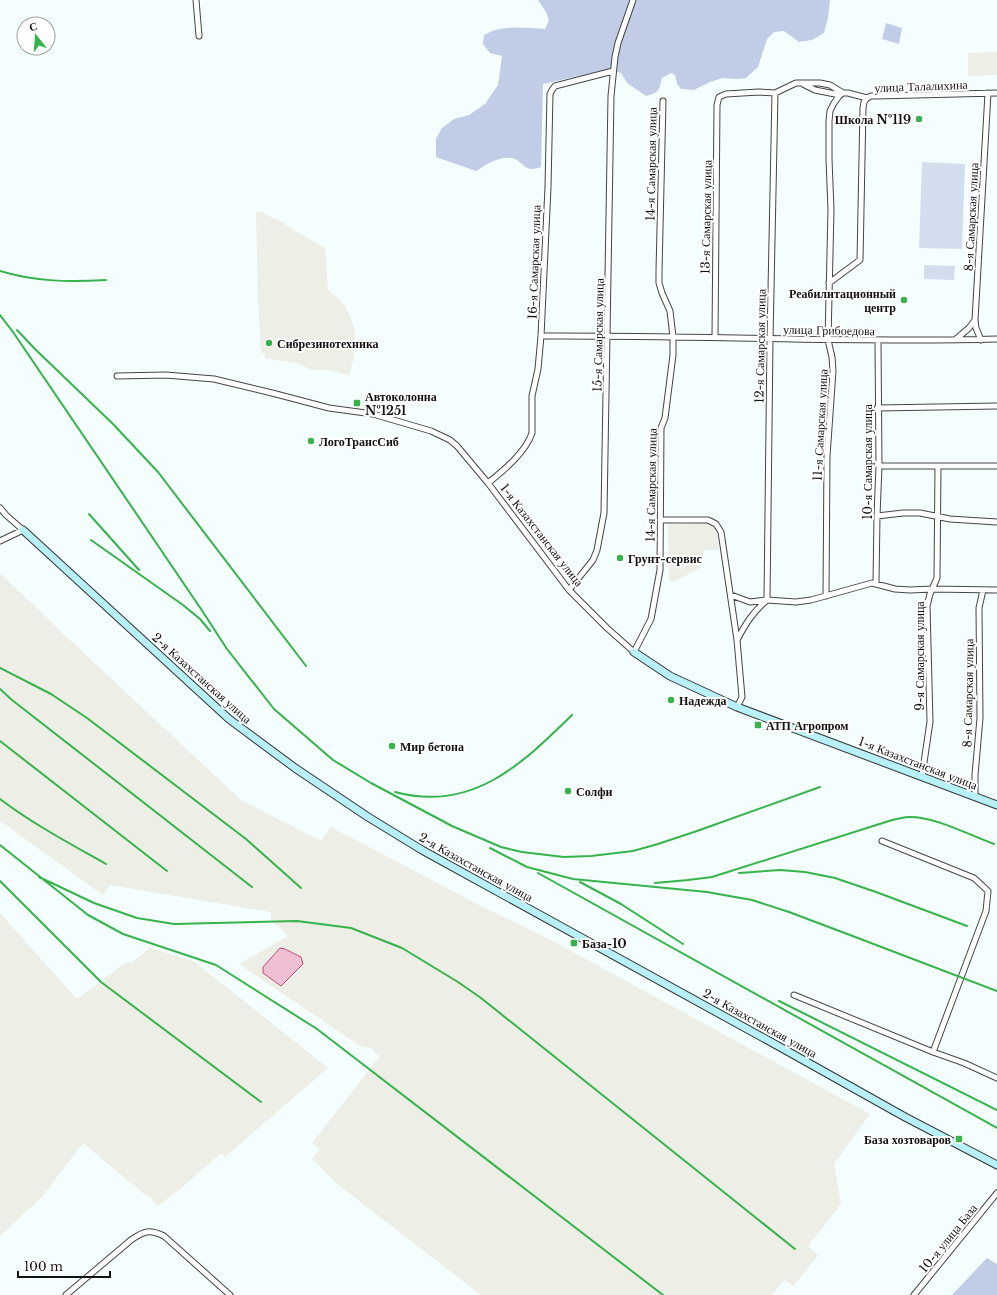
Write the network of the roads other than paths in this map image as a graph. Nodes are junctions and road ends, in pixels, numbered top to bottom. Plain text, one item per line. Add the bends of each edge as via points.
1 (196, 0) edge
2 (633, 0) edge
3 (199, 36) dead end
4 (613, 71) junction
5 (802, 83) junction
6 (774, 93) junction
7 (997, 93) edge
8 (842, 94) junction
9 (988, 94) junction
10 (719, 97) joint
11 (867, 98) junction
12 (663, 100) dead end
13 (829, 283) junction
14 (975, 320) junction
15 (541, 336) junction
16 (608, 336) junction
17 (673, 337) junction
18 (715, 338) junction
19 (770, 339) junction
20 (828, 340) junction
21 (878, 340) junction
22 (955, 340) junction
23 (981, 340) junction
24 (997, 340) edge
25 (117, 376) dead end
26 (997, 406) edge
27 (878, 408) junction
28 (879, 466) junction
29 (938, 466) junction
30 (997, 466) edge
31 (488, 483) junction
32 (0, 508) edge
33 (877, 516) junction
34 (938, 516) junction
35 (660, 520) junction
36 (997, 522) edge
37 (23, 530) junction
38 (0, 542) edge
39 (876, 583) junction
40 (933, 588) junction
41 (569, 590) junction
42 (982, 590) junction
43 (997, 590) edge
44 (731, 595) junction
45 (826, 596) junction
46 (767, 600) junction
47 (738, 640) junction
48 (634, 652) junction
49 (737, 706) junction
50 (922, 776) junction
51 (975, 797) junction
52 (997, 805) edge
53 (882, 841) dead end
54 (794, 995) dead end
55 (933, 1052) junction
56 (997, 1078) edge
57 (997, 1165) edge
58 (997, 1193) edge
59 (66, 1295) edge
60 (230, 1295) edge
61 (914, 1295) edge

1 - 3 street
2 - 4 street, 15-я Самарская улица via 618,43
4 - 15 street, 16-я Самарская улица via 556,86 550,94
4 - 16 street, 15-я Самарская улица
5 - 6 street, улица Талалихина via 790,85
5 - 8 street, улица Талалихина via 815,90
5 - 8 street, улица Талалихина via 830,85
6 - 10 street, улица Талалихина via 726,94
6 - 19 street, 12-я Самарская улица
7 - 9 street, улица Талалихина
8 - 11 street, улица Талалихина
8 - 13 street, 11-я Самарская улица via 830,110 829,121
9 - 11 street, улица Талалихина
9 - 14 street, 8-я Самарская улица
10 - 18 street, 13-я Самарская улица
11 - 13 street via 863,108 860,260
12 - 17 street, 14-я Самарская улица via 659,271 662,293 670,311
13 - 20 street, 11-я Самарская улица
14 - 22 street via 970,328
14 - 23 street, 8-я Самарская улица
15 - 16 street, улица Грибоедова
15 - 31 street, 16-я Самарская улица via 532,396 530,439 503,472
16 - 17 street, улица Грибоедова
16 - 41 street, 15-я Самарская улица via 604,513 593,560
17 - 18 street, улица Грибоедова
17 - 35 street, 14-я Самарская улица via 665,418 661,428
18 - 19 street, улица Грибоедова
19 - 20 street, улица Грибоедова
19 - 46 street, 12-я Самарская улица
20 - 21 street, улица Грибоедова
20 - 45 street, 11-я Самарская улица via 833,371 827,456
21 - 22 street, улица Грибоедова
21 - 27 street, 10-я Самарская улица
22 - 23 street, улица Грибоедова
23 - 24 street, улица Грибоедова
25 - 31 street, 1-я Казахстанская улица via 166,375 214,379 329,408 388,418 431,431 450,440
26 - 27 street
27 - 28 street, 10-я Самарская улица
28 - 29 street
28 - 33 street, 10-я Самарская улица
29 - 30 street
29 - 34 street, 9-я Самарская улица
31 - 41 street, 1-я Казахстанская улица
32 - 37 street, 2-я Казахстанская улица
33 - 34 street via 903,513
33 - 39 street, 10-я Самарская улица
34 - 36 street
34 - 40 street, 9-я Самарская улица via 937,578
35 - 44 street via 708,520 716,524 721,532
35 - 48 street, 14-я Самарская улица via 660,570 657,592 651,619
37 - 38 street
37 - 57 street, 2-я Казахстанская улица via 229,719 295,768 368,817 428,854 905,1117
39 - 40 street via 895,589
39 - 45 street
40 - 42 street
40 - 50 street, 9-я Самарская улица via 927,606 930,722
41 - 48 street, 1-я Казахстанская улица
42 - 43 street
42 - 51 street, 8-я Самарская улица via 979,608 980,718
44 - 46 street via 750,602
44 - 47 street
45 - 46 street via 796,602
46 - 47 street via 755,610 744,625
47 - 49 street via 742,697
48 - 49 street, 1-я Казахстанская улица via 670,676
49 - 50 street, 1-я Казахстанская улица
50 - 51 street, 1-я Казахстанская улица
51 - 52 street, 1-я Казахстанская улица
53 - 55 street via 974,878 988,890 986,911
54 - 55 street
55 - 56 street
58 - 61 street, 10-я улица База
59 - 60 street via 131,1240 141,1233 154,1232 164,1236

